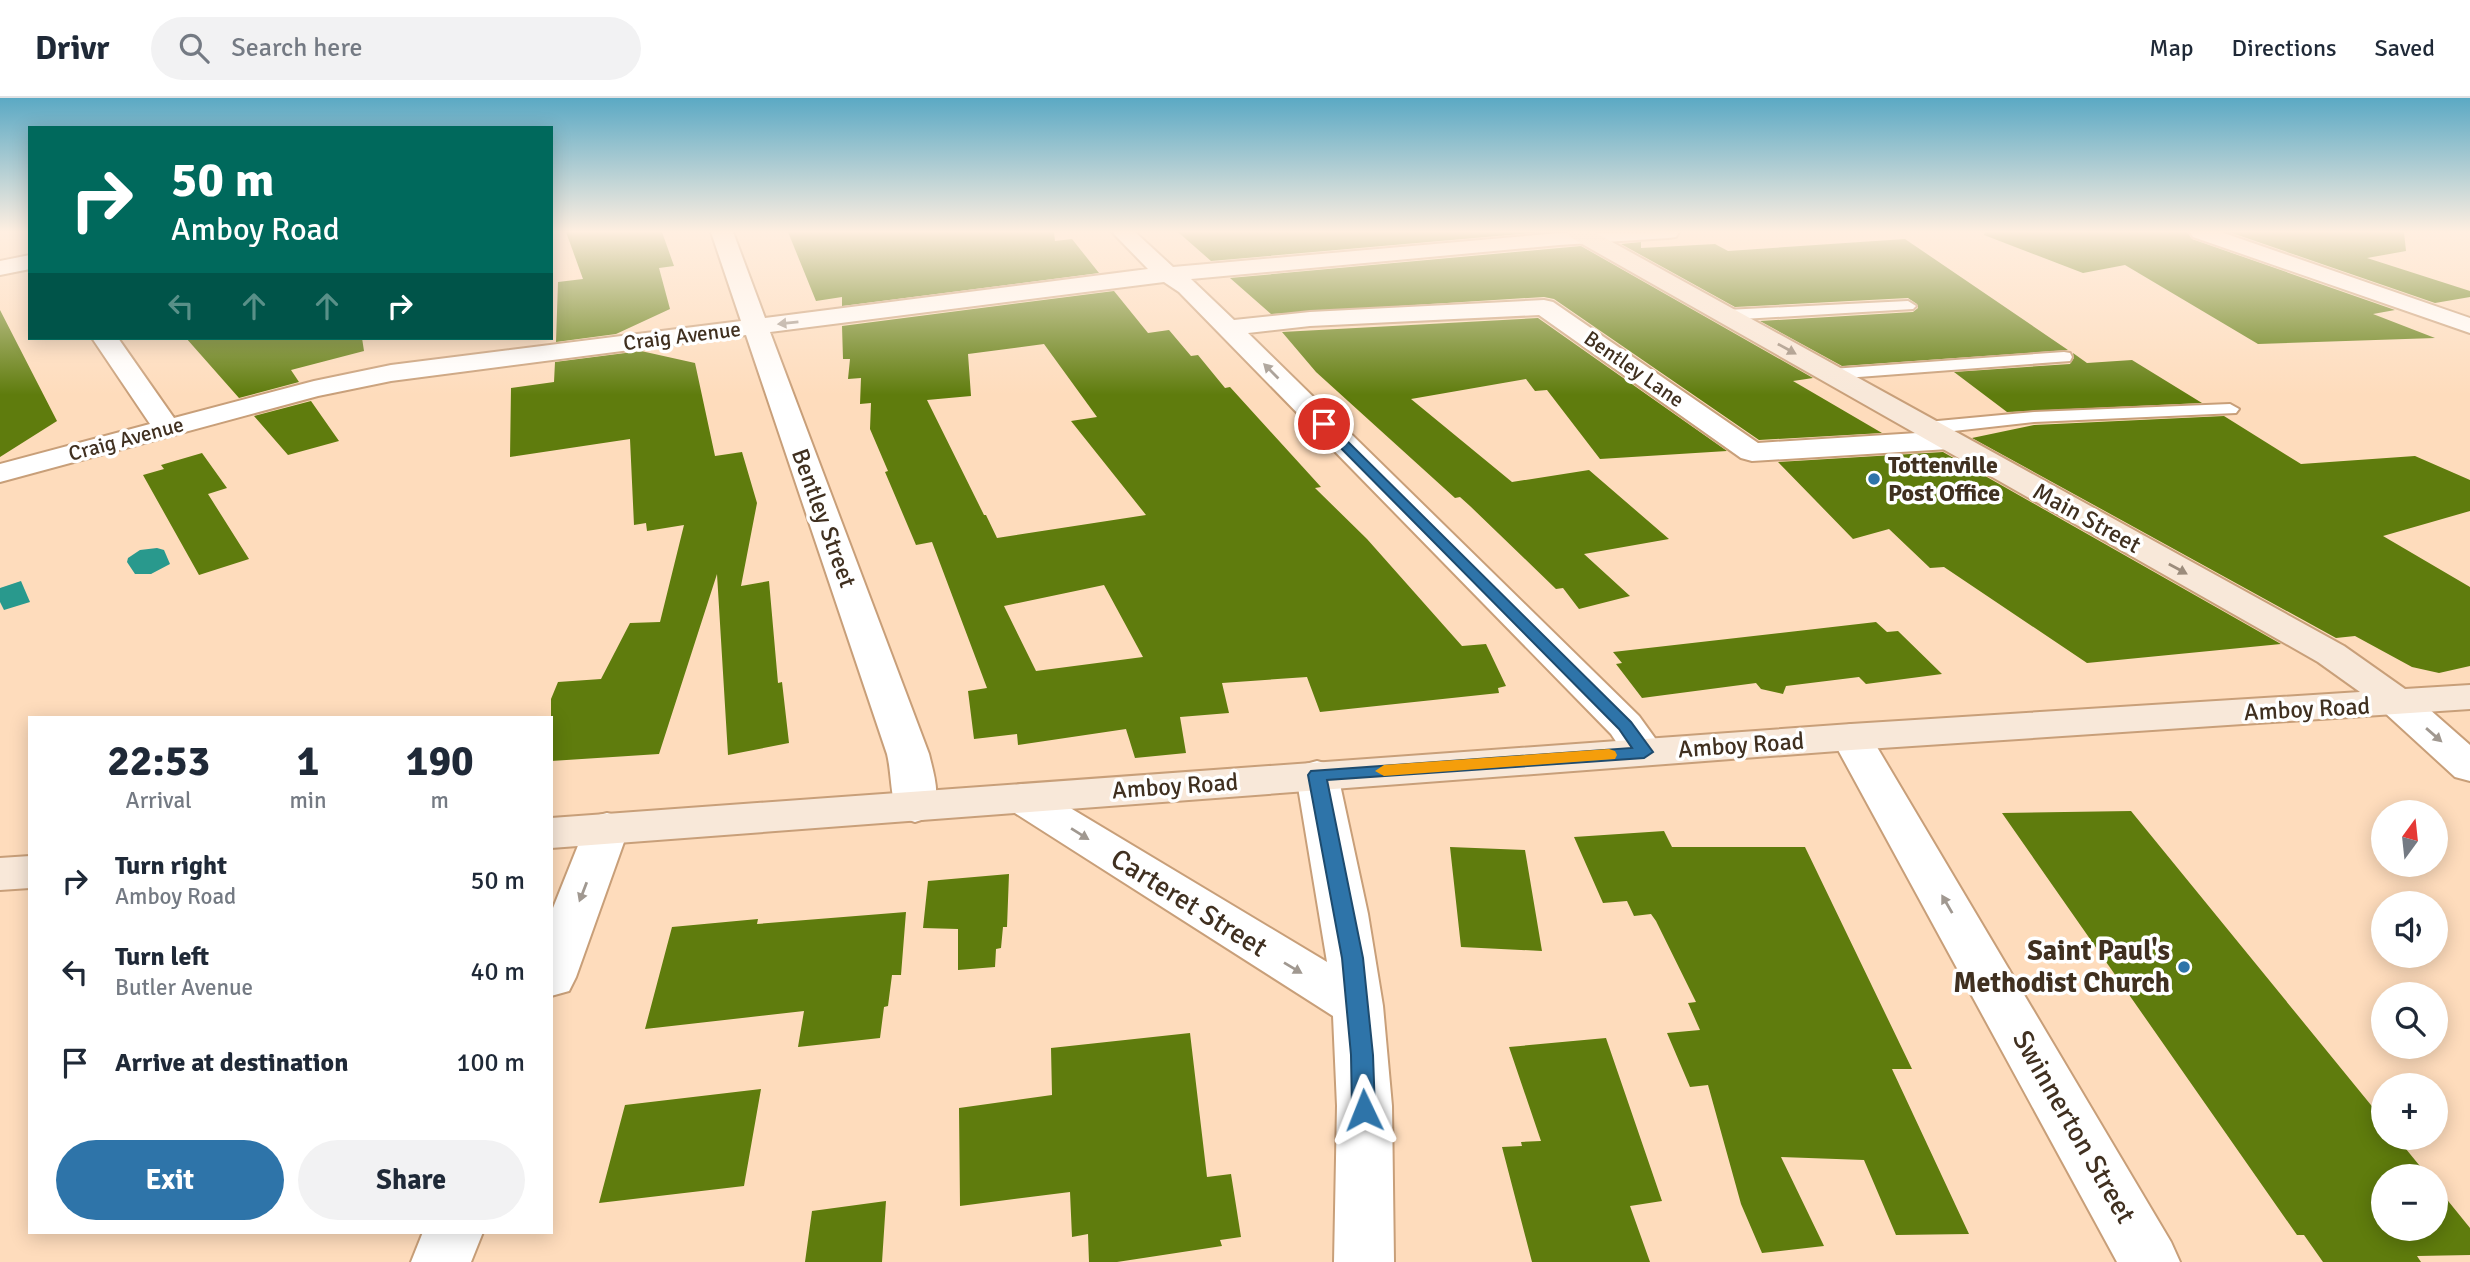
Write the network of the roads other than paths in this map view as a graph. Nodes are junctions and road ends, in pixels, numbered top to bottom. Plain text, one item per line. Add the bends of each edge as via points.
1 (741, 286) edge
2 (1074, 286) edge
3 (1186, 286) edge
4 (1675, 286) edge
5 (2356, 286) edge
6 (1908, 306) dead end
7 (1726, 315) junction
8 (2470, 326) edge
9 (756, 327) junction
10 (1228, 328) junction
11 (106, 340) edge
12 (2064, 357) dead end
13 (1832, 374) junction
14 (2230, 409) dead end
15 (167, 428) junction
16 (1938, 434) junction
17 (0, 473) edge
18 (2470, 697) edge
19 (2398, 703) junction
20 (1851, 737) junction
21 (1644, 752) junction
22 (2470, 767) edge
23 (1317, 775) junction
24 (1022, 798) junction
25 (915, 807) junction
26 (607, 828) junction
27 (553, 833) edge
28 (28, 872) edge
29 (0, 874) edge
30 (553, 972) edge
31 (1358, 1006) junction
32 (452, 1234) edge
33 (441, 1262) edge
34 (1364, 1262) edge
35 (2150, 1262) edge

1 - 9 street, Bentley Street
2 -> 9 street, Craig Avenue
3 - 10 street
4 - 7 street, Main Street
5 - 8 street
6 - 7 lane
7 -> 13 street, Main Street
9 - 15 street, Craig Avenue via 364,378
9 - 25 street, Bentley Street via 908,754
10 - 16 street, Bentley Lane via 1310,319 1544,307 1752,452
21 -> 10 street via 1625,725
11 - 15 street
12 - 13 lane
13 - 16 street, Main Street
14 - 16 lane via 2034,416
15 - 17 street, Craig Avenue
16 -> 19 street, Main Street via 2330,654
18 - 19 street, Amboy Road
19 - 20 street, Amboy Road
19 -> 22 street, Main Street
20 - 21 street, Amboy Road
35 -> 20 street, Swinnerton Street
21 - 23 street, Amboy Road
23 - 24 street, Amboy Road
23 - 31 street
24 - 25 street, Amboy Road
24 -> 31 street, Carteret Street
25 - 26 street, Amboy Road
26 - 27 street, Amboy Road
26 -> 30 street
28 - 29 street
31 - 34 street
32 - 33 street

